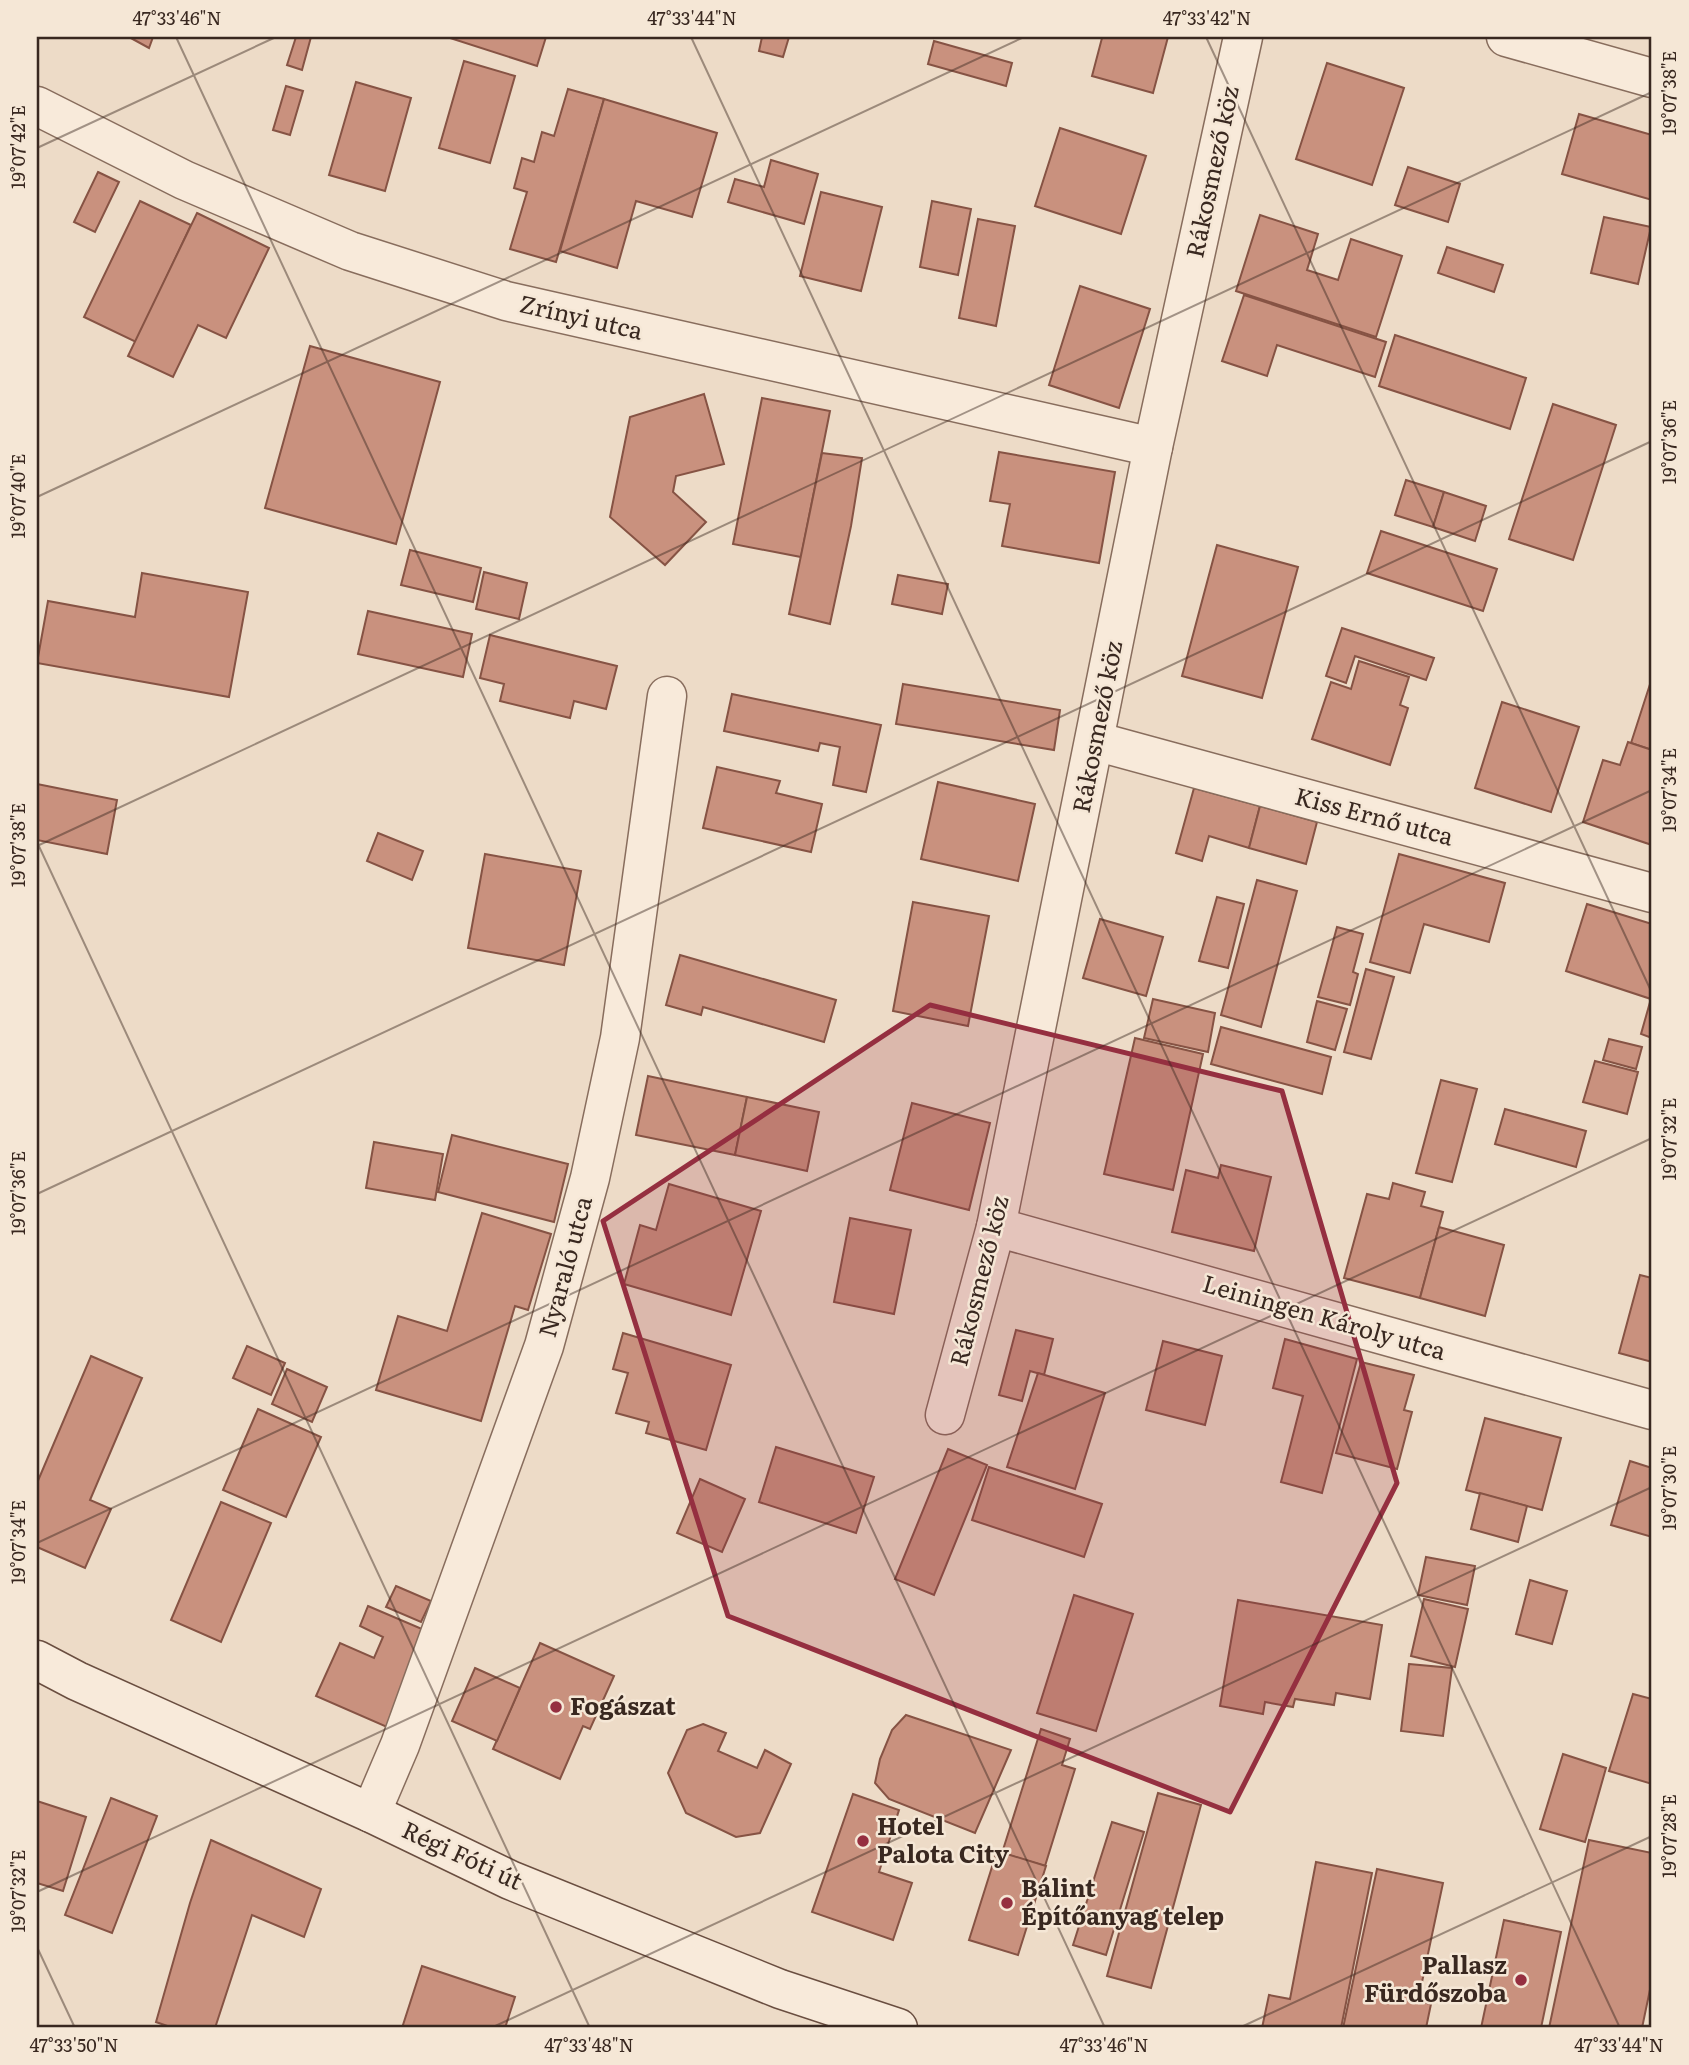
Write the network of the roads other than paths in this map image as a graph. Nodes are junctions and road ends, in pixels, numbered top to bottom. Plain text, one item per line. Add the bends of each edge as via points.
1 (1243, 37) edge
2 (1506, 37) edge
3 (1652, 78) edge
4 (37, 106) edge
5 (1153, 447) junction
6 (667, 696) dead end
7 (1095, 741) junction
8 (1652, 893) edge
9 (996, 1227) junction
10 (1652, 1410) edge
11 (945, 1415) dead end
12 (37, 1660) edge
13 (371, 1813) junction
14 (898, 2028) edge

1 - 5 street, Rákosmező köz
2 - 3 street
4 - 5 street, Zrínyi utca via 184,180 350,251 506,301
5 - 7 street, Rákosmező köz
6 - 13 street, Nyaraló utca via 620,1038 590,1178 544,1346
7 - 8 street, Kiss Ernő utca
7 - 9 street, Rákosmező köz
9 - 10 street, Leiningen Károly utca
9 - 11 street, Rákosmező köz
12 - 13 street, Régi Fóti út
13 - 14 street, Régi Fóti út via 510,1880 780,1989

